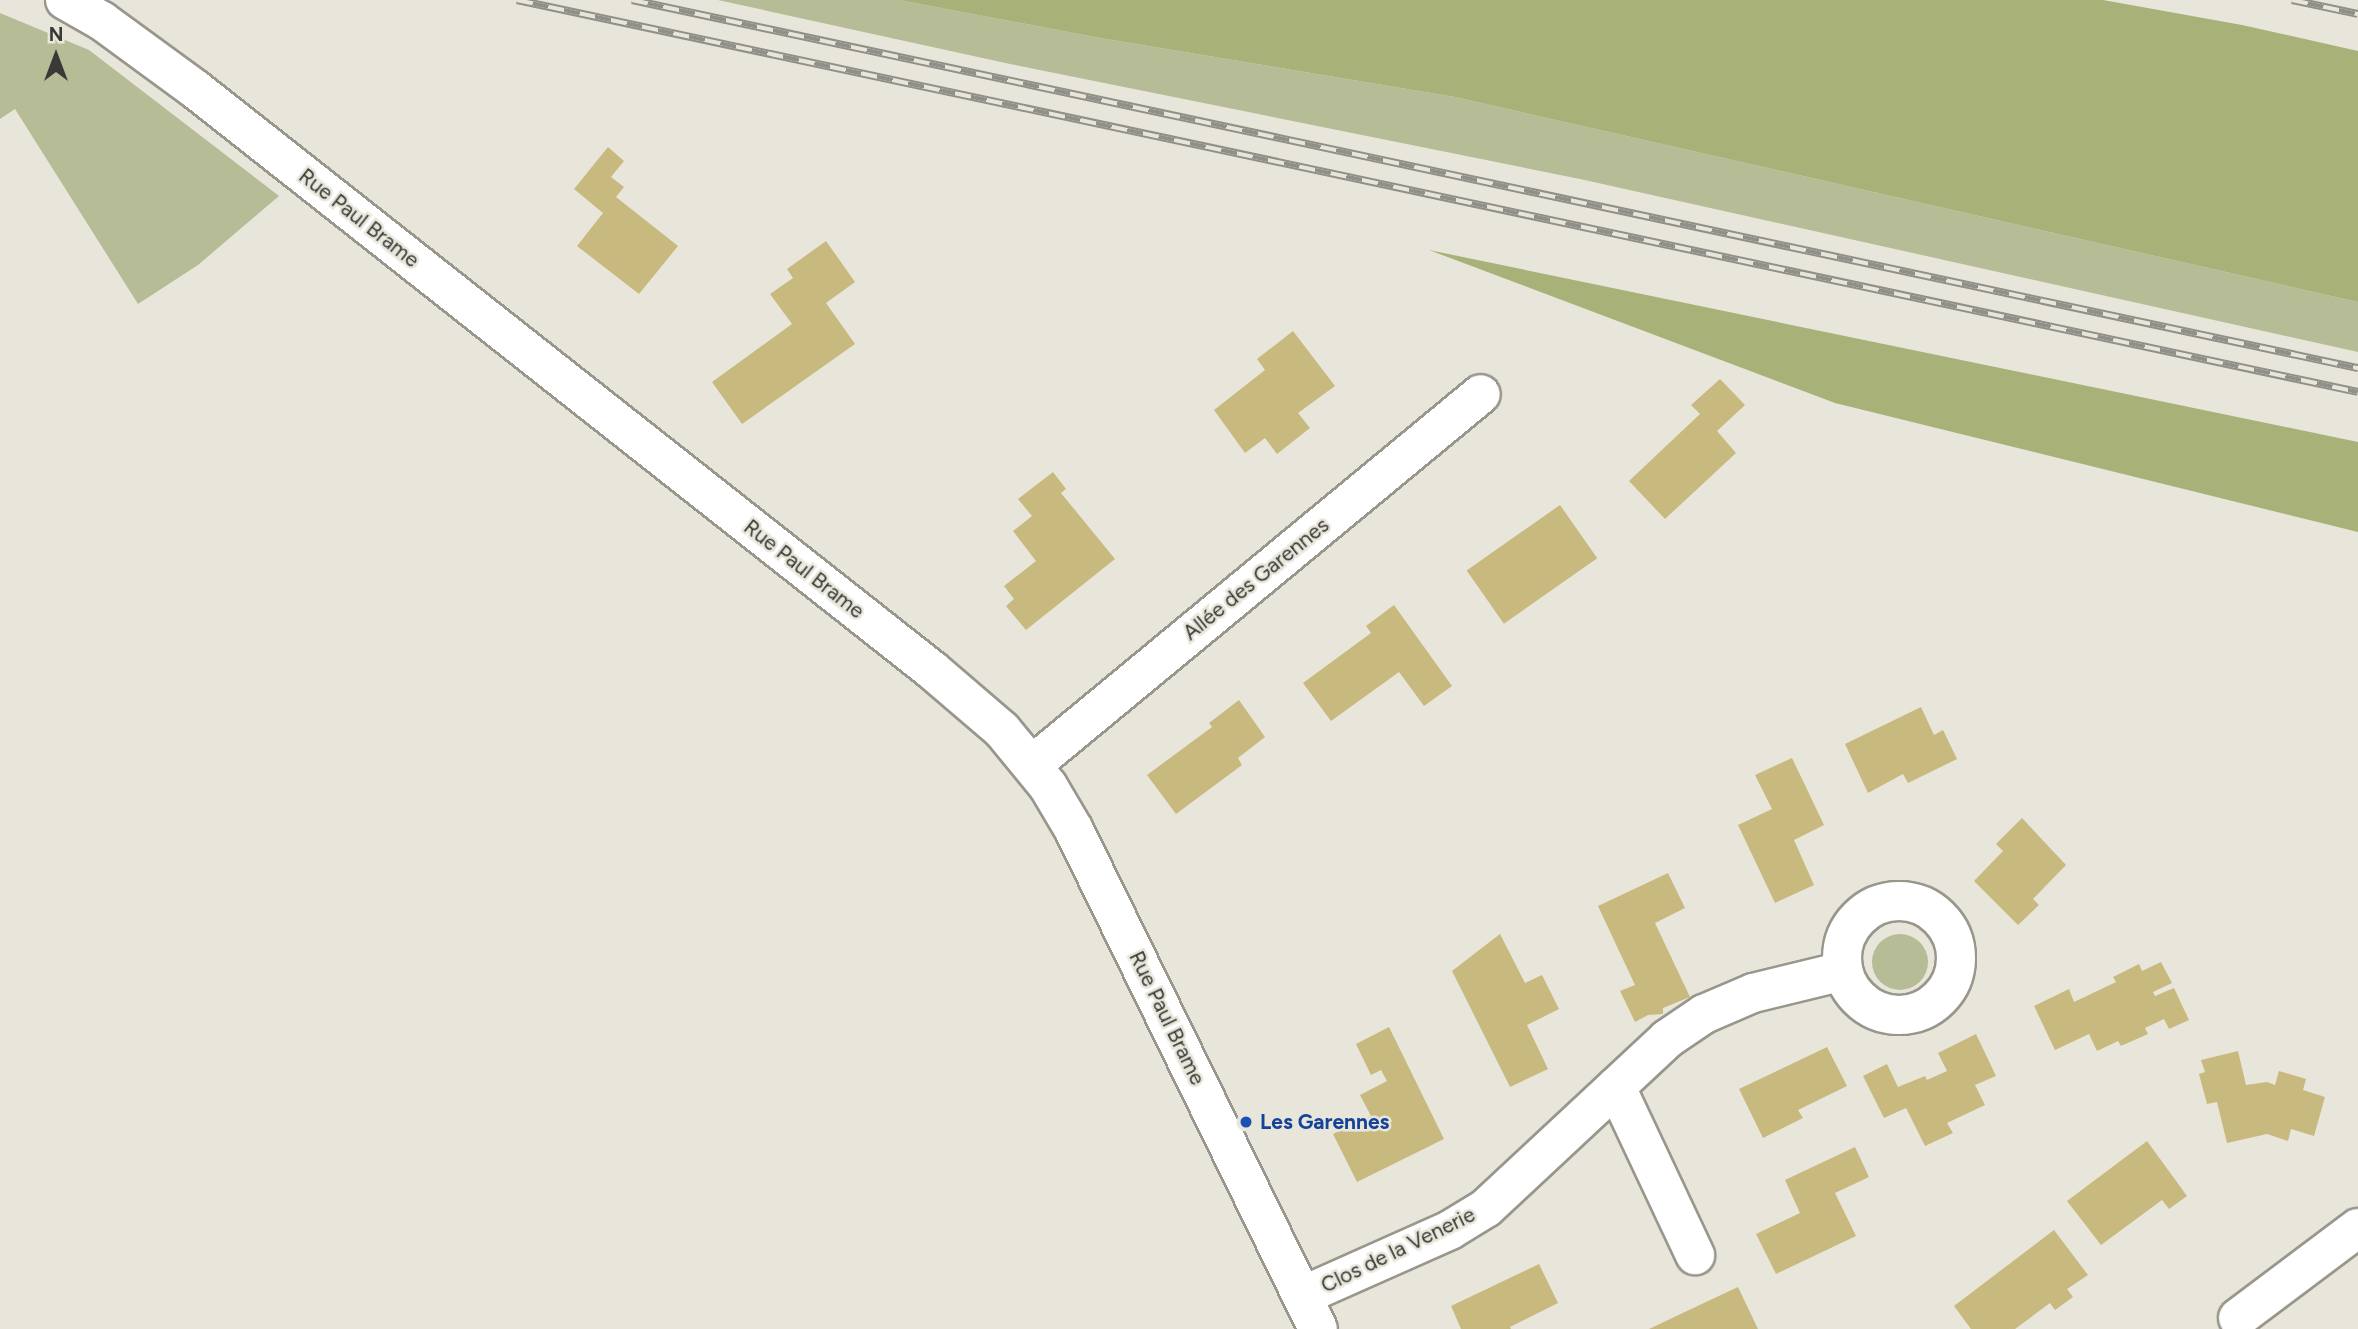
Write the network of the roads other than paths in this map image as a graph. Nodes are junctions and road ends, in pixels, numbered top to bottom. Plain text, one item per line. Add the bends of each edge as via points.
1 (65, 0) edge
2 (1481, 394) dead end
3 (1032, 765) junction
4 (1843, 971) dead end
5 (1616, 1087) junction
6 (2358, 1227) edge
7 (1695, 1255) dead end
8 (1310, 1312) edge
9 (2235, 1325) edge

1 - 3 street, Rue Paul Brame via 102,21 195,89 932,670 1002,730
2 - 3 street, Allée des Garennes
3 - 8 street, Rue Paul Brame via 1074,830
4 - 5 street, Clos de la Venerie via 1753,993 1704,1014 1667,1039
5 - 7 street
5 - 8 street, Clos de la Venerie via 1486,1208
6 - 9 street

